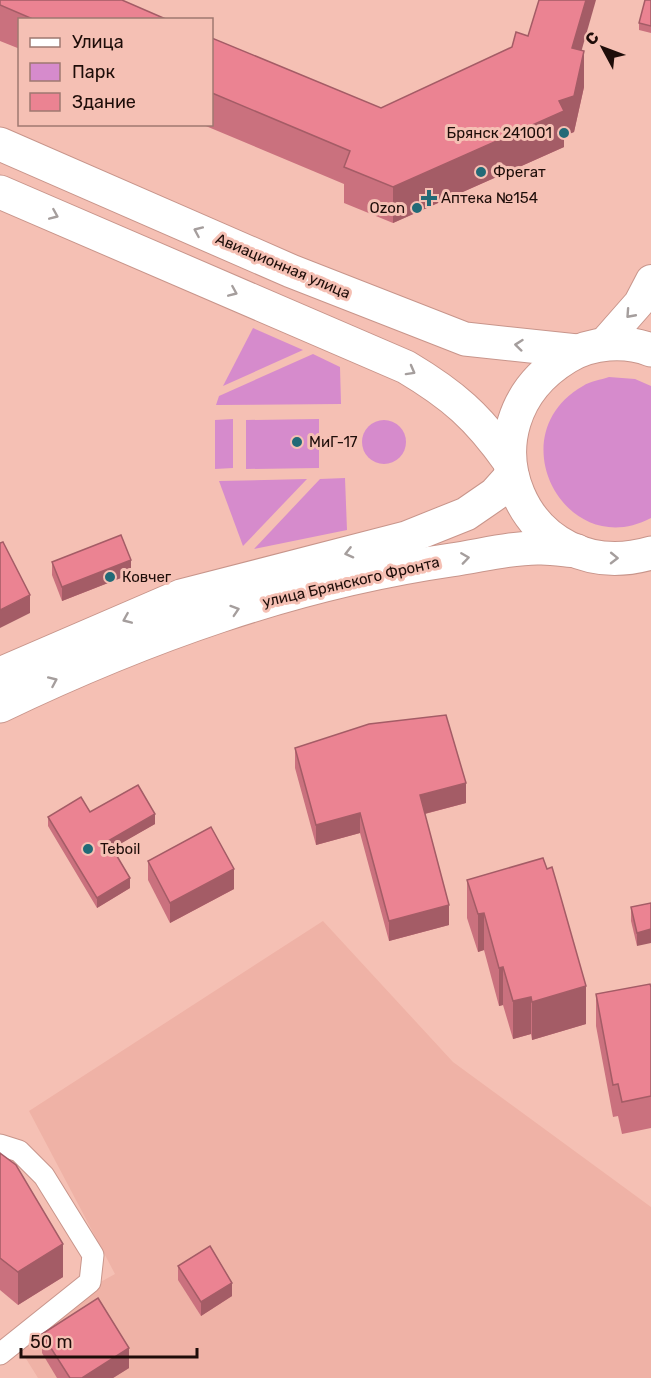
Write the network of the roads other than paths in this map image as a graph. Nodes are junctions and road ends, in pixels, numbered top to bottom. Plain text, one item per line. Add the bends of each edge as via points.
1 (0, 144) edge
2 (0, 192) edge
3 (651, 280) edge
4 (590, 347) junction
5 (651, 350) edge
6 (511, 468) junction
7 (577, 552) junction
8 (651, 553) edge
9 (0, 674) edge
10 (0, 706) edge
11 (10, 1148) edge
12 (0, 1353) edge

4 -> 1 main road, Авиационная улица via 465,339 291,271
2 -> 6 main road via 406,368 446,391 486,428
3 -> 4 main road via 639,303
4 - 5 main road, Авиационная улица via 639,345
4 - 6 main road via 547,369 525,395 512,427
6 - 7 main road via 521,500 535,522
6 -> 9 main road, улица Брянского Фронта via 495,494 466,514 406,538 181,597
7 -> 8 main road via 612,559
10 -> 7 main road, улица Брянского Фронта via 191,625 281,595 461,559 539,548
11 - 12 street via 44,1176 93,1255 90,1282

